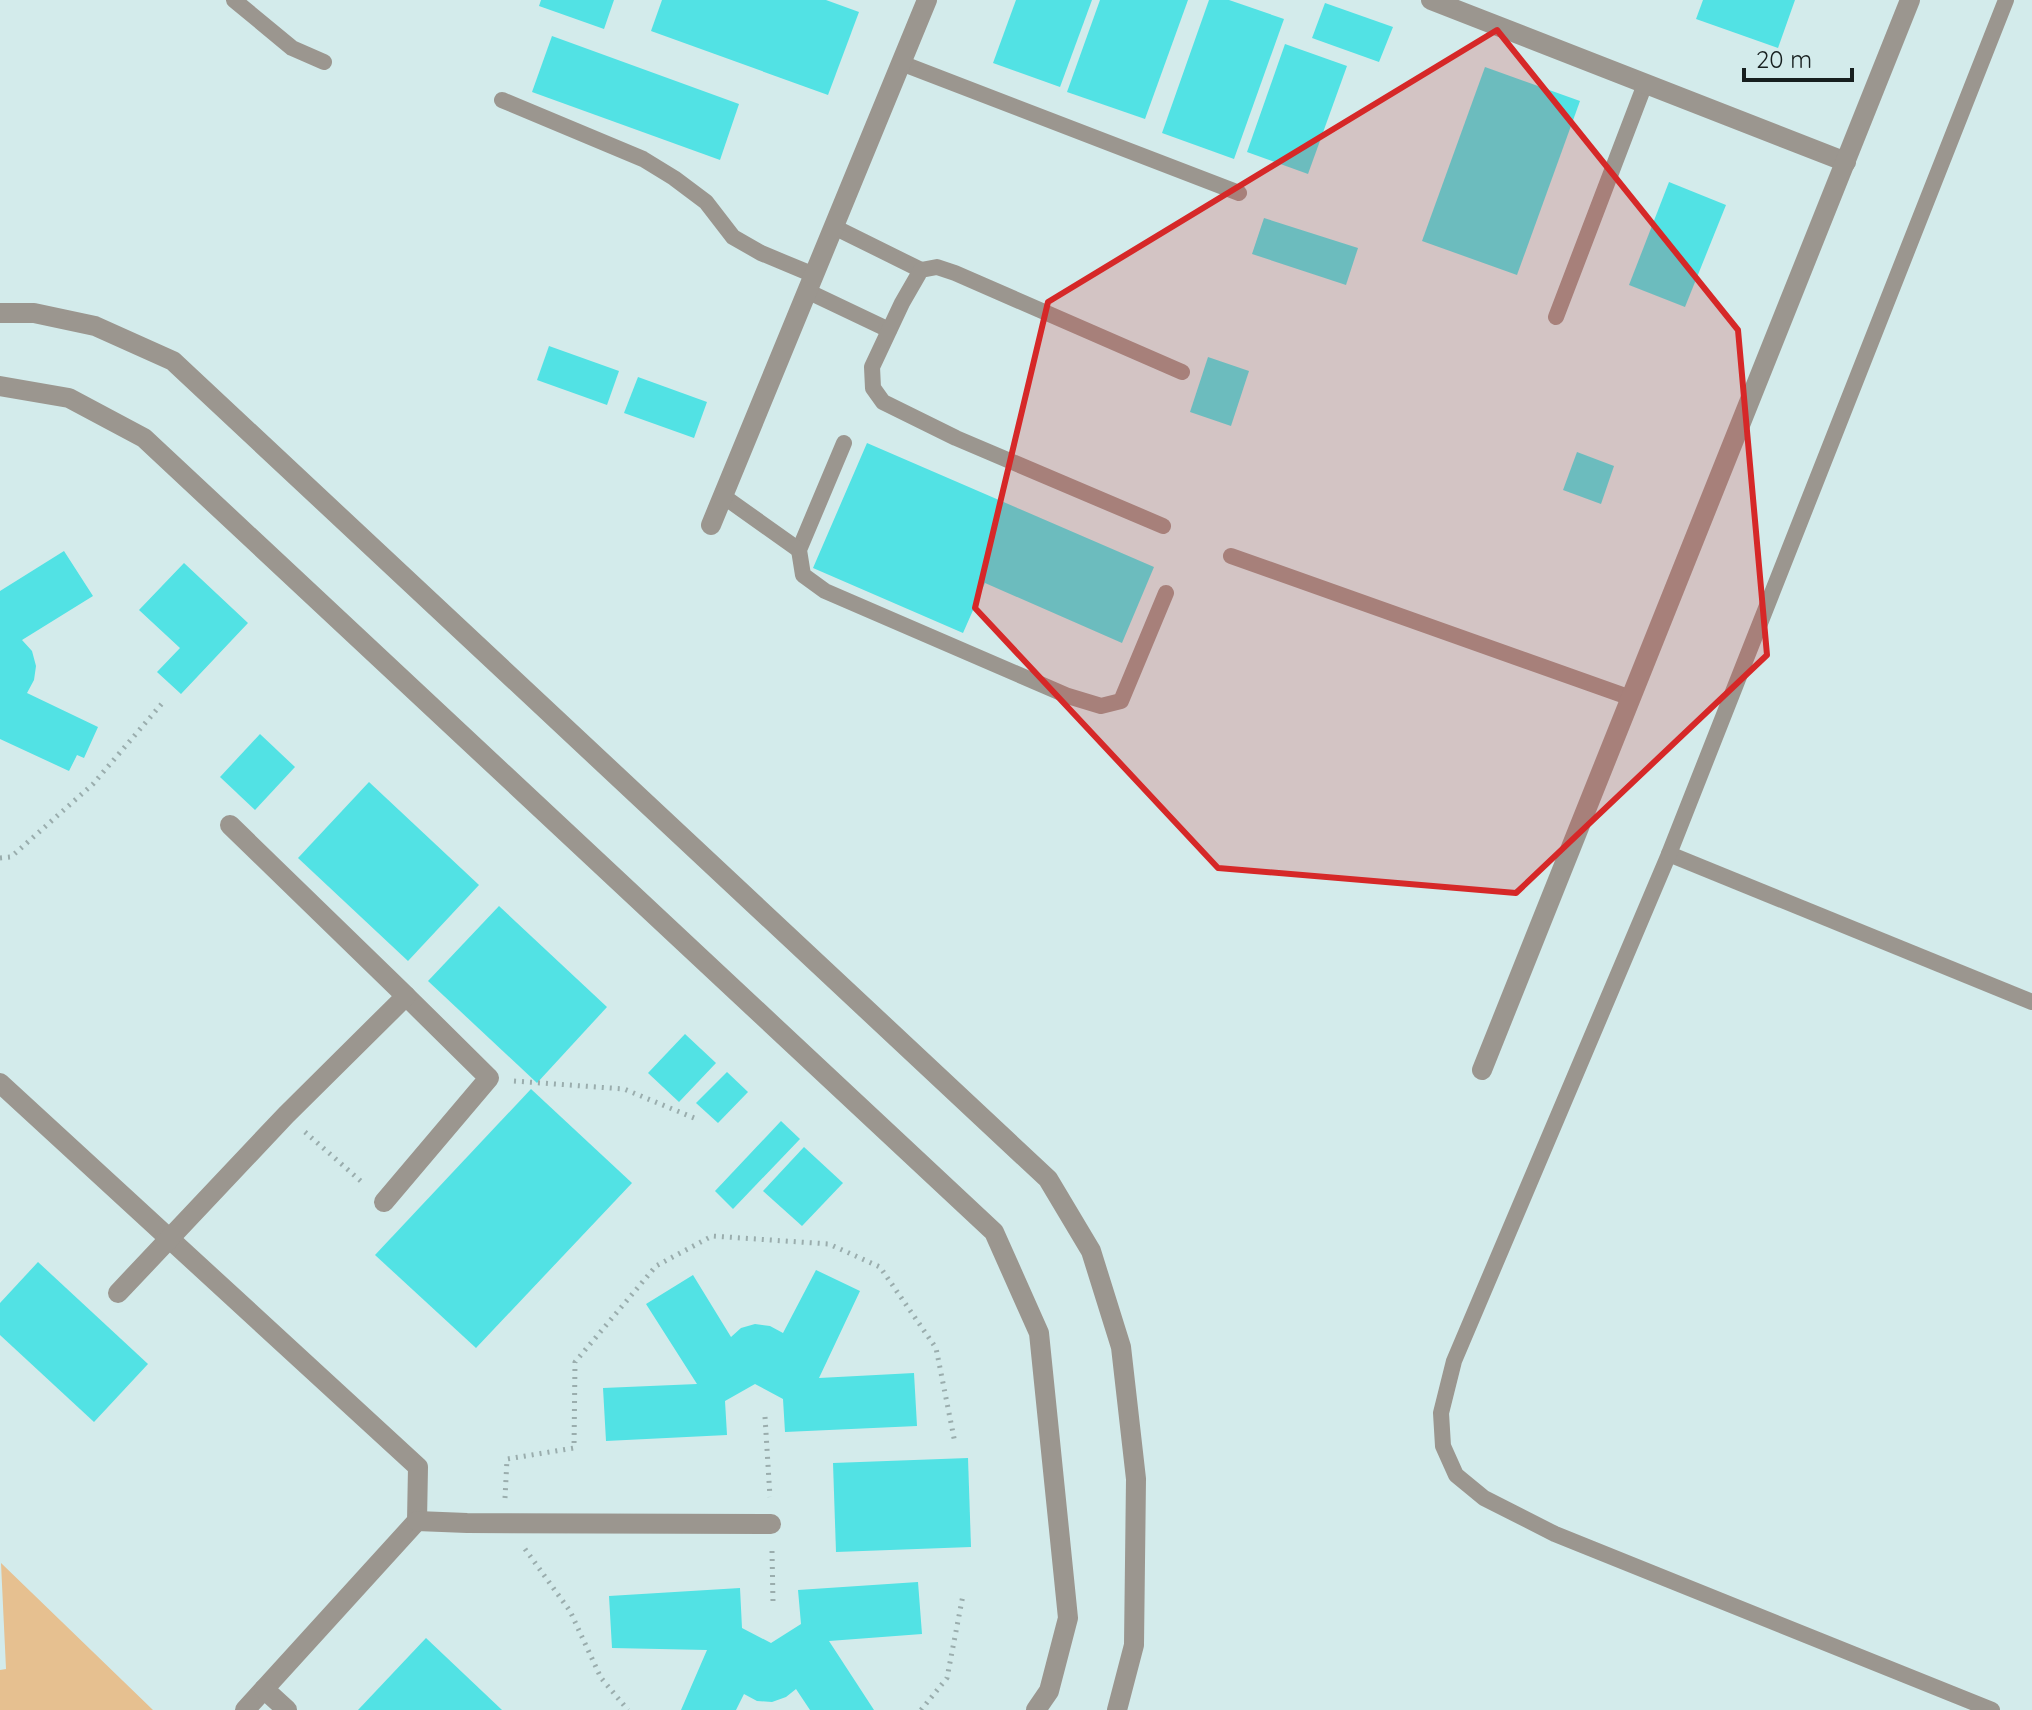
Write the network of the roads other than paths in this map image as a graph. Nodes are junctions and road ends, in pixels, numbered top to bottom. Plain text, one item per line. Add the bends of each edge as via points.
1 (234, 0) edge
2 (927, 0) edge
3 (1431, 0) edge
4 (1910, 0) edge
5 (2006, 0) edge
6 (324, 62) dead end
7 (901, 63) junction
8 (1645, 84) junction
9 (502, 100) dead end
10 (1846, 162) junction
11 (1239, 193) dead end
12 (834, 227) junction
13 (921, 270) junction
14 (810, 283) junction
15 (0, 313) edge
16 (1556, 317) dead end
17 (889, 330) junction
18 (1182, 372) dead end
19 (0, 386) edge
20 (844, 443) dead end
21 (723, 496) junction
22 (711, 525) dead end
23 (1163, 526) dead end
24 (799, 550) junction
25 (1231, 556) dead end
26 (1166, 593) dead end
27 (1631, 698) junction
28 (230, 825) dead end
29 (1669, 854) junction
30 (406, 996) junction
31 (2032, 1002) edge
32 (1482, 1070) dead end
33 (0, 1083) edge
34 (384, 1202) road end
35 (170, 1239) junction
36 (118, 1293) dead end
37 (417, 1521) junction
38 (771, 1524) dead end
39 (264, 1689) junction
40 (245, 1710) edge
41 (287, 1710) edge
42 (1036, 1710) edge
43 (1117, 1710) edge
44 (1992, 1710) edge

1 - 6 lane via 292,48
2 - 7 street
3 - 8 street
4 - 10 street
5 - 29 lane
7 - 11 lane
7 - 12 street
8 - 10 street
8 - 16 lane
9 - 14 lane via 643,159 706,202 733,237
10 - 27 street
12 - 13 lane
12 - 14 street
13 - 17 lane
13 - 18 lane via 937,267 955,273
14 - 17 lane
14 - 21 street
15 - 43 street via 34,313 95,326 173,361 1048,1179 1091,1251 1121,1347 1136,1479 1134,1645
17 - 23 lane via 872,367 873,388 883,402
19 - 42 street via 69,398 144,438 994,1232 1039,1333 1068,1618 1049,1691
20 - 24 lane
21 - 22 street
21 - 24 lane
24 - 26 lane via 803,575 825,591 1101,706 1121,701
25 - 27 lane
27 - 32 street
28 - 30 street
29 - 31 lane
29 - 44 lane via 1454,1361 1441,1413 1443,1446 1456,1475 1484,1498 1555,1534
30 - 34 street via 489,1078
30 - 35 street
33 - 35 street
35 - 36 street
35 - 37 street via 418,1467
37 - 38 street
37 - 39 street
39 - 40 street
39 - 41 street

